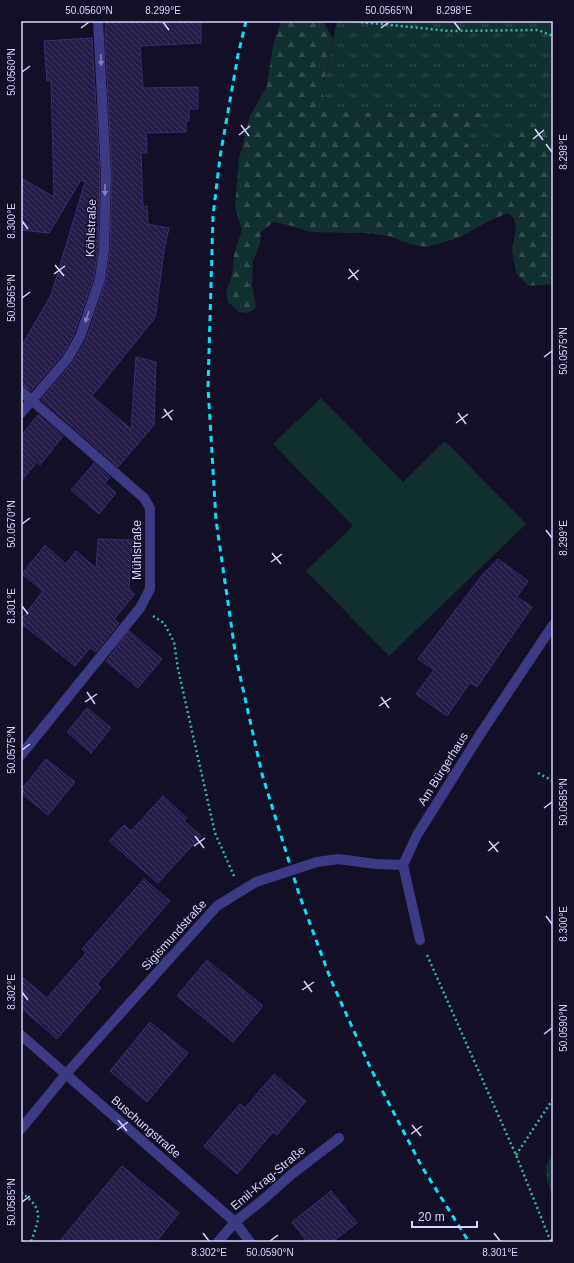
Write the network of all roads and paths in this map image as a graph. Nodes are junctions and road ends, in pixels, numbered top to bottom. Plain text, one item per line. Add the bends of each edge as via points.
1 (98, 21) edge
2 (351, 21) edge
3 (553, 36) edge
4 (21, 391) edge
5 (32, 400) junction
6 (21, 413) edge
7 (140, 608) junction
8 (553, 625) edge
9 (21, 755) edge
10 (538, 773) dead end
11 (553, 781) edge
12 (403, 865) junction
13 (241, 892) junction
14 (420, 940) joint
15 (21, 1035) edge
16 (66, 1074) junction
17 (553, 1099) edge
18 (21, 1129) edge
19 (339, 1138) dead end
20 (516, 1155) junction
21 (21, 1192) edge
22 (235, 1222) junction
23 (31, 1242) edge
24 (218, 1242) edge
25 (250, 1242) edge
26 (551, 1242) edge

1 -> 5 street, Köhlstraße via 106,175 104,250 100,279 80,337 68,358
2 - 3 path via 449,32 538,30
4 - 5 street, Mühlstraße
5 - 6 street, Köhlstraße
5 - 7 street, Mühlstraße via 144,498 150,508 150,589
7 - 9 street, Mühlstraße
7 - 13 path via 164,623 174,642 214,833
8 - 12 street, Am Bürgerhaus via 434,807
10 - 11 path
12 - 13 street, Sigismundstraße, bridge via 338,859 316,862 256,882
12 - 14 street
13 - 16 street, Sigismundstraße via 217,906
14 - 20 path
15 - 16 street, Buschungstraße
16 - 18 street, Sigismundstraße
16 - 22 street, Buschungstraße
17 - 20 path
19 - 22 street, Emil-Krag-Straße
20 - 26 path
21 - 23 path via 32,1201 39,1212
22 - 24 street, Emil-Krag-Straße
22 - 25 street, Buschungstraße

